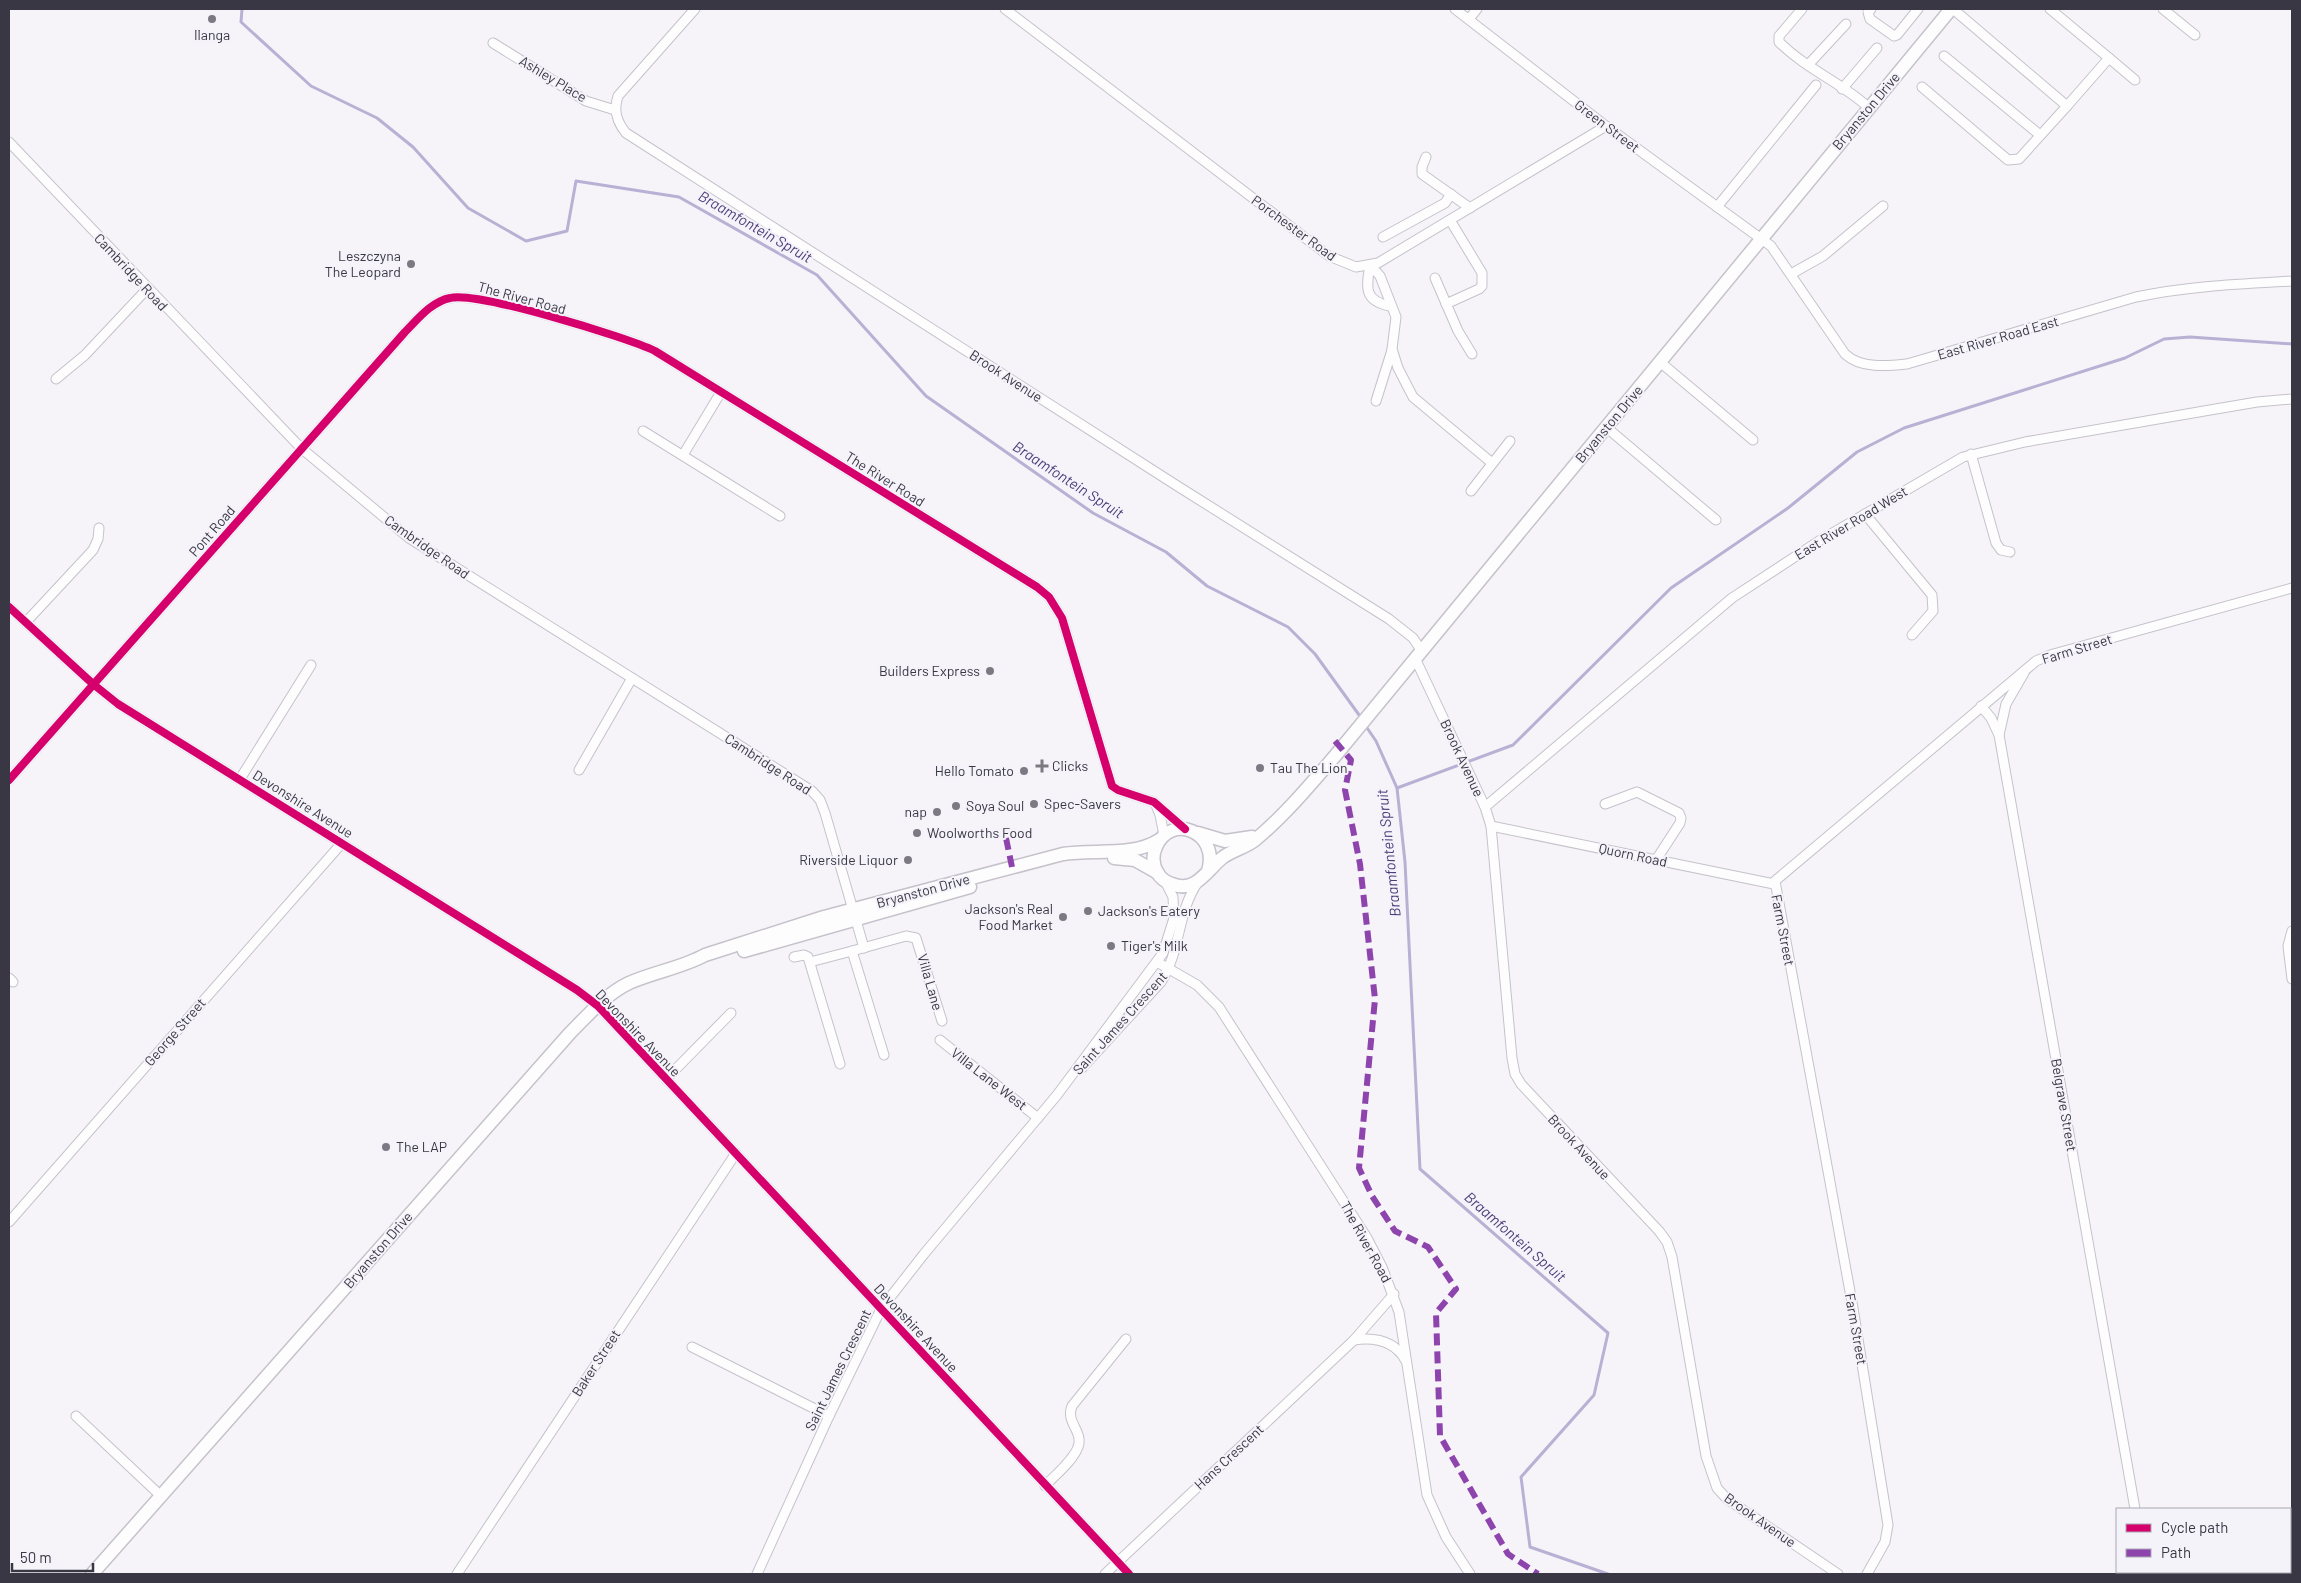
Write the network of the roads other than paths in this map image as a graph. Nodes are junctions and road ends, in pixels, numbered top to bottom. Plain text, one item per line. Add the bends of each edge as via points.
1 (694, 9) edge
2 (1005, 9) edge
3 (1455, 9) edge
4 (1477, 9) edge
5 (1802, 9) edge
6 (1871, 9) edge
7 (1918, 9) edge
8 (1952, 9) edge
9 (2050, 9) edge
10 (2164, 9) edge
11 (1469, 19) junction
12 (1846, 24) dead end
13 (2195, 35) dead end
14 (493, 43) dead end
15 (1877, 48) dead end
16 (1944, 56) dead end
17 (2109, 58) junction
18 (1808, 65) junction
19 (2135, 80) dead end
20 (1816, 85) dead end
21 (1922, 87) dead end
22 (1842, 89) junction
23 (2067, 106) junction
24 (1868, 108) junction
25 (615, 110) junction
26 (1606, 126) junction
27 (2040, 135) junction
28 (9, 142) edge
29 (1426, 157) dead end
30 (1451, 194) junction
31 (1883, 206) dead end
32 (1717, 207) junction
33 (1470, 208) junction
34 (1450, 220) junction
35 (1383, 237) dead end
36 (1762, 238) junction
37 (1370, 265) junction
38 (1790, 274) junction
39 (1435, 278) dead end
40 (2292, 281) edge
41 (147, 289) junction
42 (438, 302) joint
43 (1446, 304) junction
44 (1390, 306) junction
45 (1392, 349) junction
46 (1472, 354) dead end
47 (1660, 362) junction
48 (56, 379) dead end
49 (721, 392) junction
50 (2292, 399) edge
51 (1376, 401) dead end
52 (1606, 427) junction
53 (643, 431) dead end
54 (1753, 440) dead end
55 (1510, 441) dead end
56 (301, 448) junction
57 (1971, 454) junction
58 (683, 455) junction
59 (1492, 463) junction
60 (1470, 491) dead end
61 (1865, 514) junction
62 (780, 516) dead end
63 (1716, 520) dead end
64 (99, 528) dead end
65 (2010, 552) dead end
66 (2292, 588) edge
67 (9, 607) edge
68 (26, 622) junction
69 (1912, 635) dead end
70 (1418, 654) junction
71 (311, 665) dead end
72 (2028, 667) junction
73 (632, 678) junction
74 (93, 684) junction
75 (1981, 706) junction
76 (1999, 735) junction
77 (579, 770) dead end
78 (9, 780) edge
79 (240, 780) junction
80 (1154, 802) junction
81 (1605, 804) dead end
82 (1485, 807) junction
83 (1491, 826) junction
84 (1190, 831) junction
85 (1261, 834) junction
86 (1162, 838) junction
87 (342, 843) junction
88 (1656, 860) junction
89 (1208, 870) junction
90 (1161, 877) junction
91 (1199, 881) junction
92 (1774, 884) junction
93 (855, 915) junction
94 (2292, 931) edge
95 (864, 948) junction
96 (852, 951) junction
97 (794, 957) dead end
98 (810, 962) junction
99 (1157, 962) junction
100 (1169, 969) junction
101 (2292, 979) edge
102 (598, 1006) junction
103 (731, 1013) dead end
104 (942, 1021) dead end
105 (940, 1040) dead end
106 (884, 1055) dead end
107 (840, 1064) dead end
108 (666, 1079) junction
109 (1068, 1079) junction
110 (1038, 1118) junction
111 (736, 1153) junction
112 (9, 1222) edge
113 (1394, 1294) junction
114 (881, 1309) junction
115 (1126, 1339) dead end
116 (1354, 1340) junction
117 (692, 1347) dead end
118 (1410, 1368) junction
119 (76, 1416) dead end
120 (829, 1416) junction
121 (1045, 1486) junction
122 (161, 1496) junction
123 (2135, 1508) edge
124 (1118, 1563) junction
125 (92, 1574) edge
126 (457, 1574) edge
127 (757, 1574) edge
128 (1105, 1574) edge
129 (1129, 1574) edge
130 (1470, 1574) edge
131 (1838, 1574) edge
132 (1867, 1574) edge

1 - 25 street via 622,90
2 - 37 street, Porchester Road via 1329,256 1356,267
3 - 11 street, Green Street
4 - 11 street
5 - 18 street via 1778,39
6 - 7 street via 1868,12 1870,19 1894,36
8 - 23 street
8 - 24 main road, Bryanston Drive
9 - 17 street
10 - 13 street
11 - 26 street, Green Street
12 - 18 street
14 - 25 street, Ashley Place via 586,101
15 - 22 street
16 - 27 street
17 - 19 street
17 - 23 street
18 - 22 street
20 - 32 street
21 - 27 street via 2008,160 2019,159
22 - 24 street via 1852,93
23 - 27 street
24 - 36 main road, Bryanston Drive
25 - 70 street, Brook Avenue via 620,126 633,140 1389,619 1407,633
26 - 32 street, Green Street
26 - 33 street
28 - 41 street, Cambridge Road
29 - 30 street via 1422,174
30 - 33 street
30 - 35 street via 1445,203
31 - 38 street via 1823,256
32 - 36 street, Green Street
33 - 34 street
34 - 37 street
34 - 43 street via 1482,273 1482,281 1479,289
36 - 38 street, East River Road East
36 - 47 main road, Bryanston Drive
37 - 44 street via 1380,276
37 - 44 street via 1367,282 1370,297
38 - 40 street, East River Road East via 1848,356 1881,366 1907,364 1951,353 2155,294
39 - 43 street
41 - 48 street via 85,355
41 - 56 street, Cambridge Road
42 - 49 street, The River Road via 457,296 476,298 622,337 655,351
42 - 56 street, Pont Road via 405,332
43 - 46 street
44 - 45 street via 1396,317
45 - 51 street
45 - 59 street via 1416,401
47 - 52 main road, Bryanston Drive
47 - 54 street
49 - 58 street
49 - 80 street, The River Road via 1049,597 1062,618 1112,786
50 - 57 street, East River Road West via 2257,402
52 - 63 street
52 - 70 main road, Bryanston Drive
53 - 58 street
55 - 59 street
56 - 73 street, Cambridge Road via 409,538
56 - 74 street, Pont Road
57 - 61 street, East River Road West
57 - 65 street via 1996,543 2002,550
58 - 62 street
59 - 60 street
61 - 69 street via 1932,595 1933,611
61 - 82 street, East River Road West via 1732,598
64 - 68 street via 93,550
66 - 72 street, Farm Street via 2050,655
67 - 68 street, Devonshire Avenue
68 - 74 street, Devonshire Avenue
70 - 82 street, Brook Avenue
70 - 85 main road, Bryanston Drive via 1334,756 1286,811
71 - 79 street
72 - 75 street, Farm Street
72 - 76 street via 2006,704
73 - 77 street
73 - 93 street, Cambridge Road via 812,791 825,813
74 - 78 street, Pont Road
74 - 79 street, Devonshire Avenue via 118,704
75 - 76 street, Belgrave Street
75 - 92 street, Farm Street via 1777,878
76 - 123 street, Belgrave Street
79 - 87 street, Devonshire Avenue
80 - 84 street, The River Road
80 - 86 street via 1160,815
81 - 88 street via 1637,792 1678,813 1680,823
82 - 83 street, Brook Avenue
83 - 88 street, Quorn Road
83 - 131 street, Brook Avenue via 1512,1058 1517,1079 1667,1242 1706,1456 1717,1488 1727,1499
84 - 85 main road, Bryanston Drive via 1225,841
84 - 86 main road via 1178,829
84 - 89 main road via 1208,845
85 - 89 main road, Bryanston Drive
86 - 90 main road via 1153,856
86 - 93 main road, Bryanston Drive via 1138,850 1090,850 1063,854
87 - 102 street, Devonshire Avenue
87 - 112 street, George Street
88 - 92 street, Quorn Road
89 - 91 main road
90 - 91 main road via 1182,887
90 - 93 main road, Bryanston Drive via 1140,862 1128,858 1092,857
90 - 99 street, Saint James Crescent via 1172,897 1174,918 1168,942
91 - 100 street, Saint James Crescent via 1186,902
92 - 132 street, Farm Street via 1853,1308 1888,1525 1885,1542
93 - 95 street
93 - 102 main road, Bryanston Drive via 705,954 630,983
94 - 101 street via 2288,946
95 - 96 street, Villa Lane
95 - 104 street, Villa Lane via 906,936 916,938
96 - 98 street, Villa Lane
96 - 106 street
97 - 98 street via 806,955
98 - 107 street
99 - 100 street, The River Road
99 - 109 street, Saint James Crescent
100 - 109 street, Saint James Crescent via 1107,1041
100 - 113 street, The River Road via 1197,985 1219,1006 1367,1238
102 - 108 street, Devonshire Avenue
102 - 122 main road, Bryanston Drive via 570,1033
103 - 108 street
105 - 110 street, Villa Lane West
108 - 111 street, Devonshire Avenue
109 - 110 street, Saint James Crescent
110 - 114 street, Saint James Crescent
111 - 114 street, Devonshire Avenue
111 - 126 street, Baker Street
113 - 116 street, Hans Crescent
113 - 118 street, The River Road
114 - 120 street, Saint James Crescent
114 - 121 street, Devonshire Avenue
115 - 121 street via 1072,1406 1070,1419 1078,1435 1078,1449
116 - 118 street via 1373,1339 1388,1343 1401,1353
116 - 124 street, Hans Crescent
117 - 120 street
118 - 130 street, The River Road via 1427,1496 1446,1537
119 - 122 street
120 - 127 street, Saint James Crescent
121 - 124 street, Devonshire Avenue
122 - 125 main road, Bryanston Drive
124 - 128 street, Hans Crescent
124 - 129 street, Devonshire Avenue

